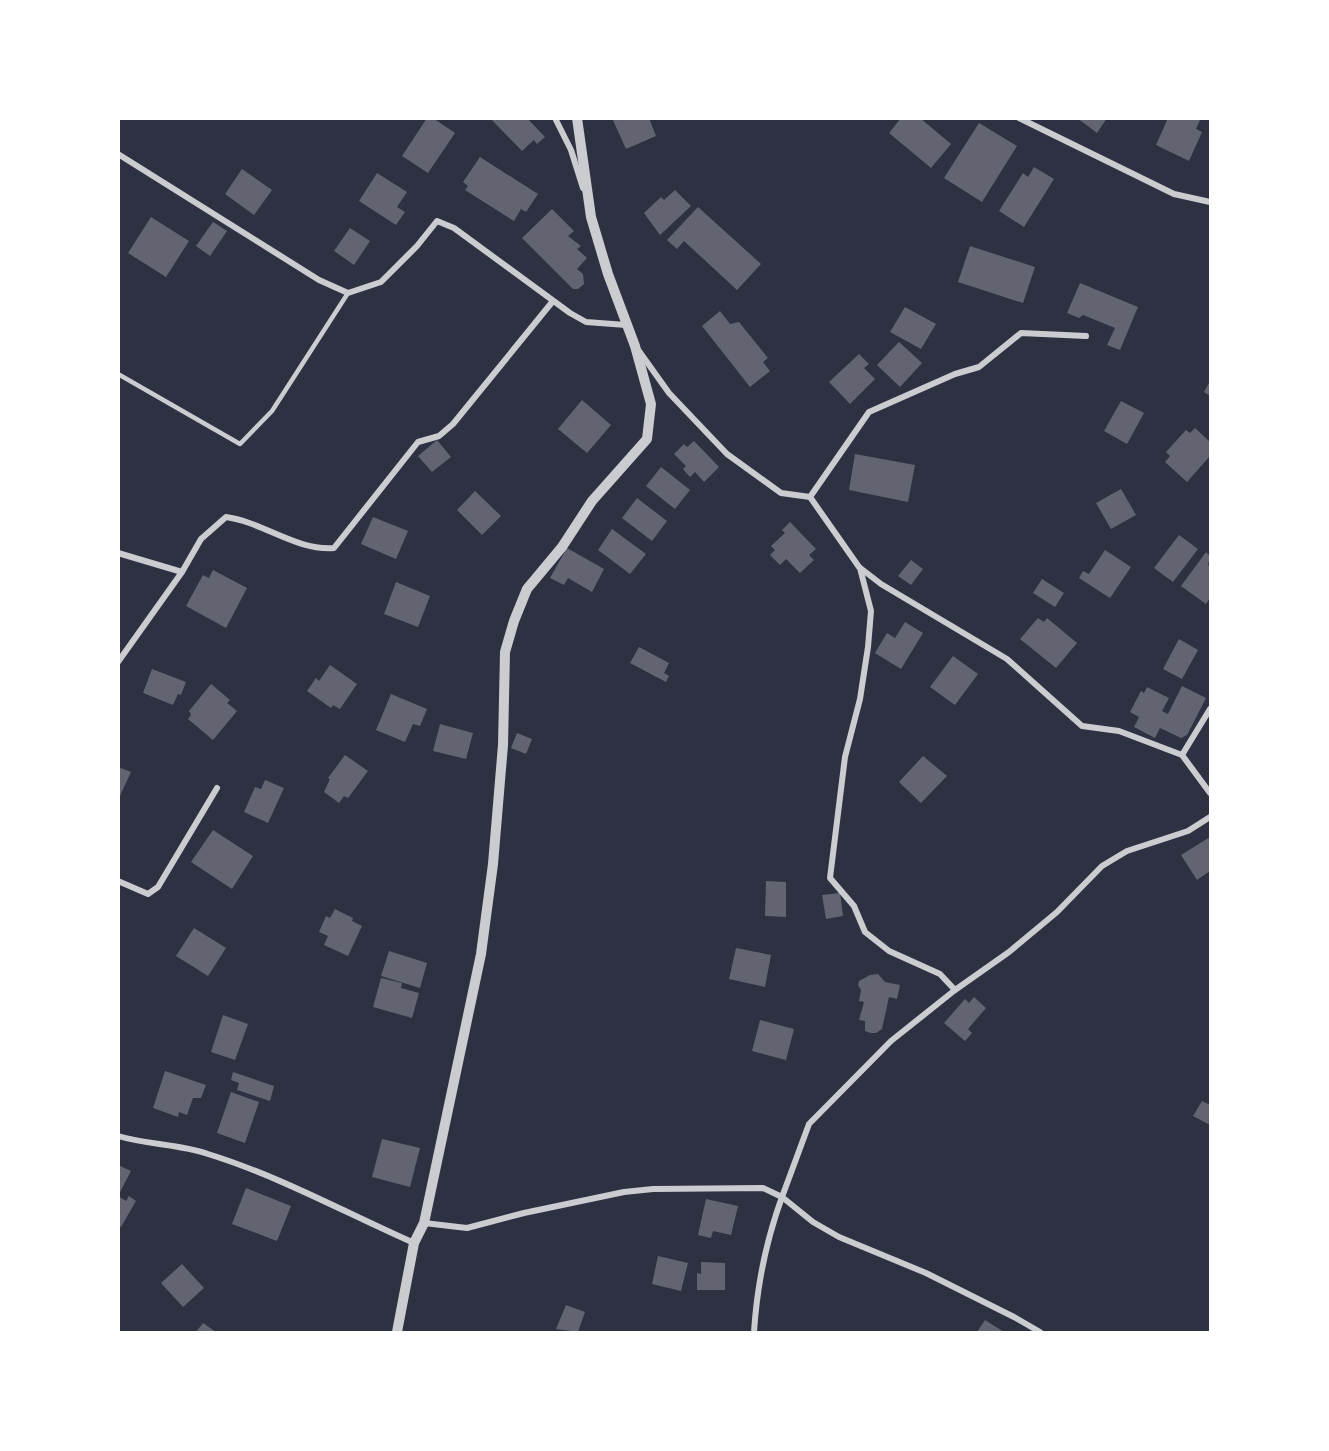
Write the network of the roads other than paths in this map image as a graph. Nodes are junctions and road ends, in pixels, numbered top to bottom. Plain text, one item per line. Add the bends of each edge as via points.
1 (555, 118) edge
2 (577, 118) edge
3 (1019, 118) edge
4 (118, 154) edge
5 (1210, 202) edge
6 (591, 217) junction
7 (348, 293) junction
8 (553, 301) junction
9 (626, 325) junction
10 (1086, 336) dead end
11 (635, 346) junction
12 (118, 374) edge
13 (810, 497) junction
14 (118, 553) edge
15 (859, 567) junction
16 (182, 572) junction
17 (118, 662) edge
18 (1210, 709) edge
19 (1182, 755) junction
20 (217, 788) dead end
21 (1210, 793) edge
22 (1210, 817) edge
23 (118, 881) edge
24 (955, 990) junction
25 (118, 1136) edge
26 (782, 1197) junction
27 (424, 1223) junction
28 (414, 1243) junction
29 (397, 1332) edge
30 (754, 1332) edge
31 (1040, 1332) edge

1 - 6 street via 571,150
2 - 6 street
3 - 5 street via 1174,194
4 - 7 street via 319,280
6 - 9 street
7 - 8 street via 381,282 437,221 454,228
7 - 12 lane via 272,411 240,444
8 - 9 street via 586,322
8 - 16 street via 453,424 439,436 418,442 334,548 320,549 246,520 226,517 201,539
9 - 11 street
10 - 13 street via 1021,333 979,367 869,412
11 - 13 street via 669,393 727,454 781,493
11 - 27 street via 651,404 647,439 592,501 562,547 527,589 505,652 503,745 482,954
13 - 15 street
14 - 16 street
15 - 19 street via 1007,659 1082,726 1119,731
15 - 24 street via 871,611 868,647 845,757 830,878 854,906 866,932 889,951 940,974
16 - 17 street
18 - 19 street
19 - 21 street
20 - 23 street via 158,886 148,894
22 - 24 street via 1188,831 1126,851 1102,866 1049,919
24 - 26 street via 891,1041 809,1124
25 - 28 street via 206,1153 252,1169
26 - 27 street via 763,1188 653,1189 546,1208 467,1228
26 - 30 street via 768,1235
26 - 31 street via 838,1237 926,1273
27 - 28 street
28 - 29 street

